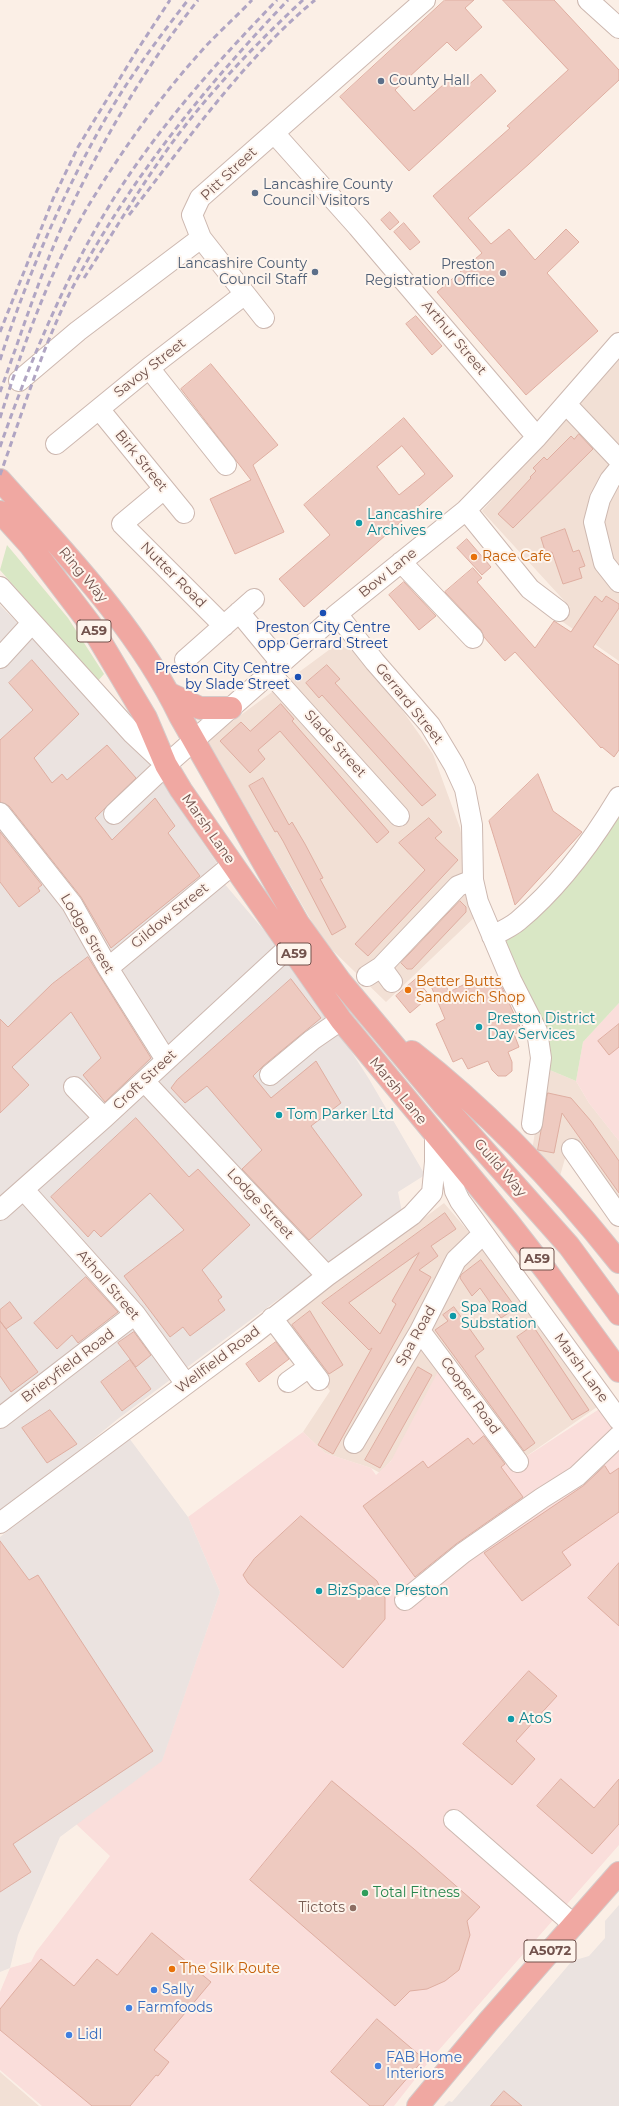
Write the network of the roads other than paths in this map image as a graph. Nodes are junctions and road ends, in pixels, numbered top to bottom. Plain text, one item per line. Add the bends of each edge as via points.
1 (426, 0) edge
2 (594, 2) edge
3 (619, 28) edge
4 (274, 133) junction
5 (201, 238) junction
6 (245, 294) junction
7 (264, 318) dead end
8 (619, 343) edge
9 (149, 368) junction
10 (19, 381) dead end
11 (566, 404) junction
12 (98, 409) junction
13 (537, 437) junction
14 (56, 444) dead end
15 (619, 460) edge
16 (226, 464) dead end
17 (619, 469) edge
18 (0, 480) edge
19 (164, 489) junction
20 (466, 510) junction
21 (0, 512) edge
22 (184, 513) dead end
23 (401, 562) junction
24 (619, 582) edge
25 (0, 588) edge
26 (254, 599) dead end
27 (559, 611) dead end
28 (239, 612) junction
29 (337, 614) junction
30 (32, 623) junction
31 (224, 626) junction
32 (473, 638) dead end
33 (0, 658) edge
34 (185, 660) dead end
35 (276, 668) junction
36 (168, 693) junction
37 (231, 708) junction
38 (194, 740) junction
39 (166, 764) junction
40 (619, 797) edge
41 (0, 813) edge
42 (114, 814) dead end
43 (399, 816) dead end
44 (232, 865) junction
45 (474, 880) junction
46 (492, 936) junction
47 (289, 947) junction
48 (108, 968) junction
49 (380, 975) dead end
50 (341, 1020) junction
51 (377, 1026) junction
52 (166, 1060) junction
53 (270, 1076) dead end
54 (144, 1080) junction
55 (74, 1087) dead end
56 (104, 1118) junction
57 (532, 1124) dead end
58 (435, 1135) junction
59 (572, 1149) dead end
60 (449, 1152) junction
61 (24, 1190) junction
62 (432, 1192) junction
63 (460, 1201) junction
64 (0, 1210) edge
65 (619, 1216) edge
66 (483, 1234) junction
67 (619, 1262) edge
68 (327, 1276) junction
69 (135, 1314) junction
70 (619, 1314) edge
71 (272, 1318) junction
72 (420, 1330) junction
73 (619, 1370) edge
74 (288, 1382) dead end
75 (186, 1384) junction
76 (3, 1408) edge
77 (619, 1420) edge
78 (619, 1436) edge
79 (354, 1443) dead end
80 (518, 1462) dead end
81 (3, 1516) edge
82 (406, 1600) dead end
83 (454, 1820) dead end
84 (619, 1873) edge
85 (573, 1924) junction
86 (418, 2106) edge

1 - 4 street, Pitt Street
2 - 3 street
4 - 5 street, Pitt Street via 200,198 192,215
4 - 13 street, Arthur Street via 363,232
5 - 6 street, Pitt Street
5 - 10 street via 78,331
6 - 7 street, Pitt Street
6 - 9 street, Savoy Street
8 - 11 street, Bow Lane
9 - 12 street, Savoy Street
9 - 16 street
11 - 13 street, Bow Lane
11 - 15 street
12 - 14 street, Savoy Street
12 - 19 street, Birk Street
13 - 20 street, Bow Lane
17 - 24 street via 606,486 594,522 604,563
18 - 36 highway, Ring Way / A59 via 102,596
19 - 22 street, Birk Street
19 - 31 street, Nutter Road via 122,524
20 - 23 street, Bow Lane
20 - 27 street via 530,589
21 - 39 highway, Ring Way / A59 via 64,587 90,624 146,718
23 - 29 street, Bow Lane
23 - 32 street
25 - 30 street, Marsh Lane
26 - 28 street
28 - 31 street
28 - 35 street, Slade Street
29 - 35 street, Bow Lane
29 - 45 street, Gerrard Street via 430,725 454,765 464,789 472,826
30 - 33 street
30 - 39 street, Marsh Lane via 133,734
31 - 34 street
35 - 37 street, Bow Lane
35 - 43 street, Slade Street
36 - 37 highway via 200,708
36 - 38 highway, Ring Way / A59
37 - 38 street, Bow Lane
38 - 39 street
38 - 51 highway, Marsh Lane / A59 via 298,923
39 - 42 street
39 - 44 highway, Marsh Lane / A59
40 - 46 street via 567,872 518,922
41 - 48 street, Lodge Street via 72,904
44 - 47 highway, Marsh Lane / A59
44 - 48 street, Gildow Street
45 - 46 street, Gerrard Street via 478,902
45 - 49 street via 458,886
46 - 57 street, Gerrard Street via 537,1031 541,1058
47 - 50 highway, Marsh Lane / A59
47 - 52 street, Croft Street
48 - 52 street, Lodge Street
50 - 53 street via 312,1040
50 - 58 highway, Marsh Lane / A59
51 - 67 highway via 442,1076 527,1156
51 - 70 highway, Guild Way / A59 via 569,1246
52 - 54 street, Croft Street
54 - 56 street, Croft Street
54 - 68 street, Lodge Street
55 - 56 street
56 - 61 street, Croft Street
58 - 60 highway, Marsh Lane / A59
58 - 62 street
59 - 65 street
60 - 63 street, Marsh Lane via 455,1191
60 - 73 highway, Guild Way / A59 via 547,1272
61 - 64 street, Croft Street
61 - 69 street, Atholl Street
62 - 63 street
62 - 68 street, Wellfield Road via 412,1215
63 - 66 street, Marsh Lane
66 - 72 street, Spa Road via 456,1260
66 - 77 street, Marsh Lane
68 - 71 street, Wellfield Road
69 - 75 street, Atholl Street
69 - 76 street, Brieryfield Road
71 - 74 street via 314,1374
71 - 75 street, Wellfield Road
72 - 79 street, Spa Road
72 - 80 street, Cooper Road
75 - 81 street, Wellfield Road
78 - 82 street via 577,1476 462,1553
83 - 85 street
84 - 85 highway, A5072
85 - 86 highway, A5072

